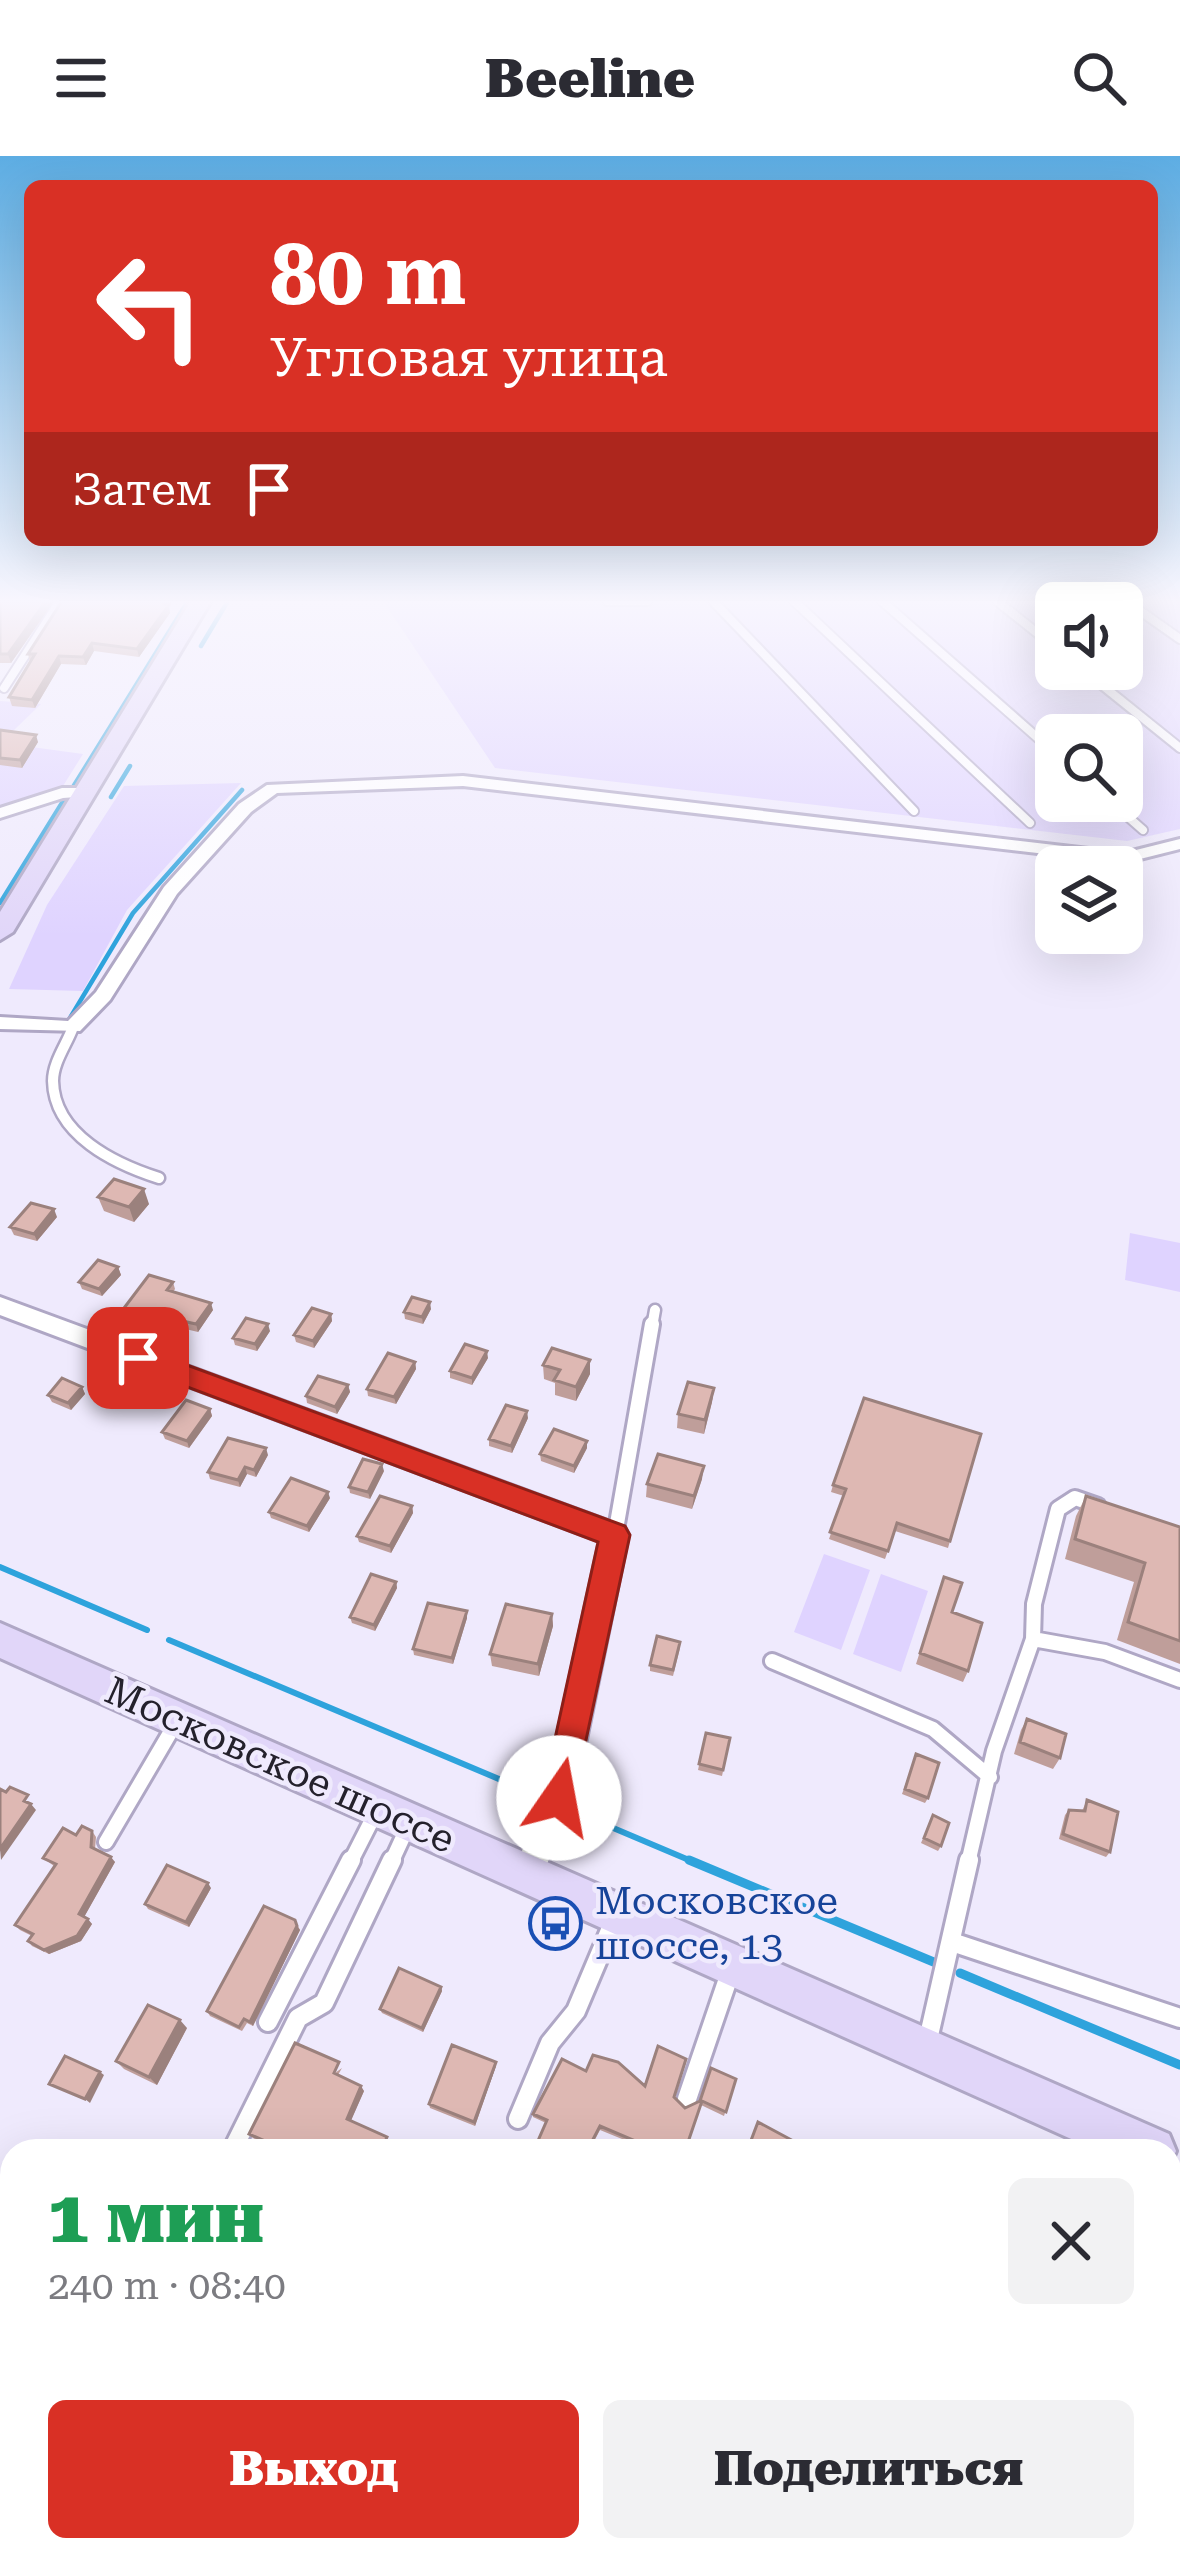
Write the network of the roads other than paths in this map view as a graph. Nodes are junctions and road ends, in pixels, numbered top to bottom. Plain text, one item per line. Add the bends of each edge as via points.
1 (133, 713) edge
2 (820, 713) edge
3 (913, 713) edge
4 (1010, 713) edge
5 (1137, 713) edge
6 (1035, 736) edge
7 (1180, 748) edge
8 (84, 793) junction
9 (914, 812) dead end
10 (0, 813) edge
11 (1134, 822) edge
12 (1030, 823) dead end
13 (1143, 830) dead end
14 (1180, 844) edge
15 (0, 932) edge
16 (0, 1023) edge
17 (73, 1027) junction
18 (158, 1178) dead end
19 (0, 1306) edge
20 (655, 1310) dead end
21 (1117, 1512) edge
22 (615, 1535) junction
23 (0, 1640) edge
24 (1033, 1640) junction
25 (772, 1661) dead end
26 (1180, 1679) edge
27 (178, 1720) junction
28 (990, 1777) junction
29 (394, 1816) junction
30 (106, 1841) dead end
31 (527, 1875) junction
32 (616, 1914) junction
33 (952, 1942) junction
34 (732, 1966) junction
35 (1180, 2018) edge
36 (268, 2022) dead end
37 (925, 2051) junction
38 (687, 2098) dead end
39 (518, 2119) dead end
40 (238, 2139) edge
41 (1125, 2139) edge

1 - 8 main road
2 - 9 lane
3 - 12 lane
4 - 6 lane
5 - 7 lane
8 - 10 street
8 - 15 main road
11 - 13 lane
14 - 17 street via 1106,856 463,781 273,788 170,891 111,985
16 - 17 street
17 - 18 lane via 53,1075 58,1101 101,1155
19 - 22 street
20 - 22 lane
21 - 24 lane via 1075,1498 1058,1509
22 - 31 street via 559,1798
23 - 27 main road, Московское шоссе
24 - 26 lane via 1106,1652
24 - 28 lane
25 - 28 lane via 933,1729
27 - 29 main road, Московское шоссе
27 - 30 lane
28 - 33 lane
29 - 31 main road, Московское шоссе
29 - 36 lane
29 - 40 lane via 325,2003 298,2018
31 - 32 main road, Московское шоссе
32 - 34 main road, Московское шоссе
32 - 39 lane
33 - 35 lane
33 - 37 lane
34 - 37 main road, Московское шоссе
34 - 38 lane
37 - 41 main road, Московское шоссе

